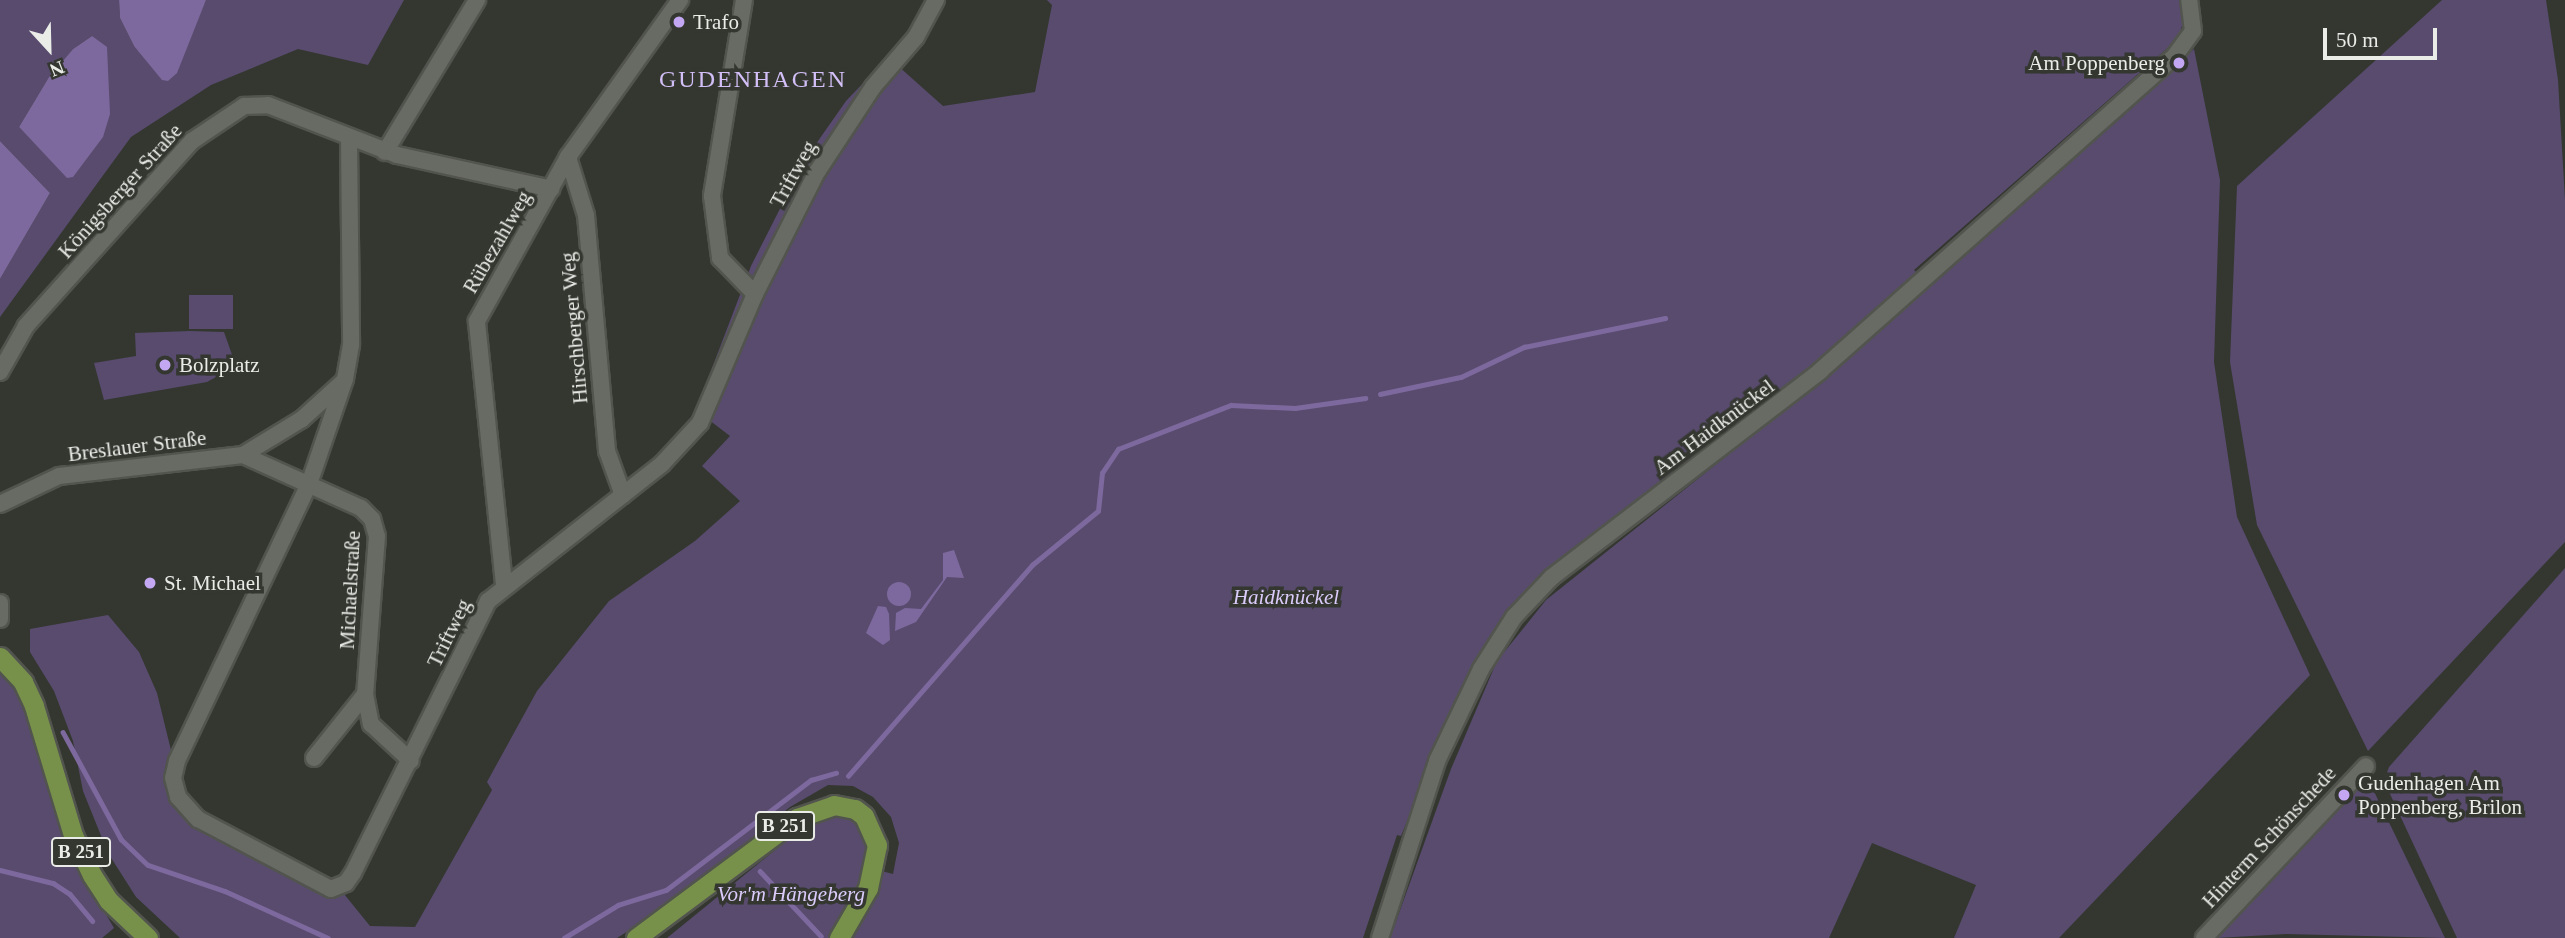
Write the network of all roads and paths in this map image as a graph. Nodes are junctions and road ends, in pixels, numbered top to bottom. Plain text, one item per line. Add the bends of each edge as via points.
1 (477, 0) edge
2 (680, 0) edge
3 (744, 0) edge
4 (936, 0) edge
5 (2189, 0) edge
6 (349, 140) junction
7 (384, 152) junction
8 (568, 157) junction
9 (551, 189) junction
10 (755, 294) junction
11 (0, 372) edge
12 (345, 379) junction
13 (243, 455) junction
14 (309, 484) junction
15 (623, 495) junction
16 (0, 504) edge
17 (504, 584) junction
18 (0, 603) edge
19 (0, 619) edge
20 (0, 657) edge
21 (365, 694) junction
22 (314, 758) dead end
23 (411, 761) junction
24 (2366, 766) dead end
25 (148, 938) edge
26 (636, 938) edge
27 (839, 938) edge
28 (1380, 938) edge
29 (2204, 938) edge

1 - 7 street
2 - 8 street, Rübezahlweg
3 - 10 street via 712,196 720,258
4 - 10 street, Triftweg via 916,37 873,87 834,145
5 - 28 street, Am Haidknückel via 2193,31 2174,57 1839,355 1540,588 1499,637 1462,703 1419,810
6 - 7 street, Königsberger Straße
6 - 11 street, Königsberger Straße via 268,105 252,104 227,115 192,141 26,326
6 - 12 street via 351,345
7 - 9 street, Königsberger Straße
8 - 9 street, Rübezahlweg
8 - 15 street, Hirschberger Weg via 586,215 607,451
9 - 17 street, Rübezahlweg via 478,321
10 - 15 street, Triftweg via 704,418 662,464
12 - 13 street, Breslauer Straße via 302,419
12 - 14 street
13 - 14 street
13 - 16 street, Breslauer Straße via 59,476
14 - 21 street, Michaelstraße via 361,508 376,526
14 - 23 street, Triftweg via 177,761 175,792 198,819 331,889 346,883 354,873
15 - 17 street, Triftweg
17 - 23 street, Triftweg via 483,609
18 - 19 street
20 - 25 main road, B 251 via 23,682 34,706 73,835 92,875 108,900
21 - 22 street
21 - 23 street, Michaelstraße via 371,724
24 - 29 street, Hinterm Schönschede
26 - 27 main road, B 251 via 797,818 834,805 864,816 877,845 868,888

